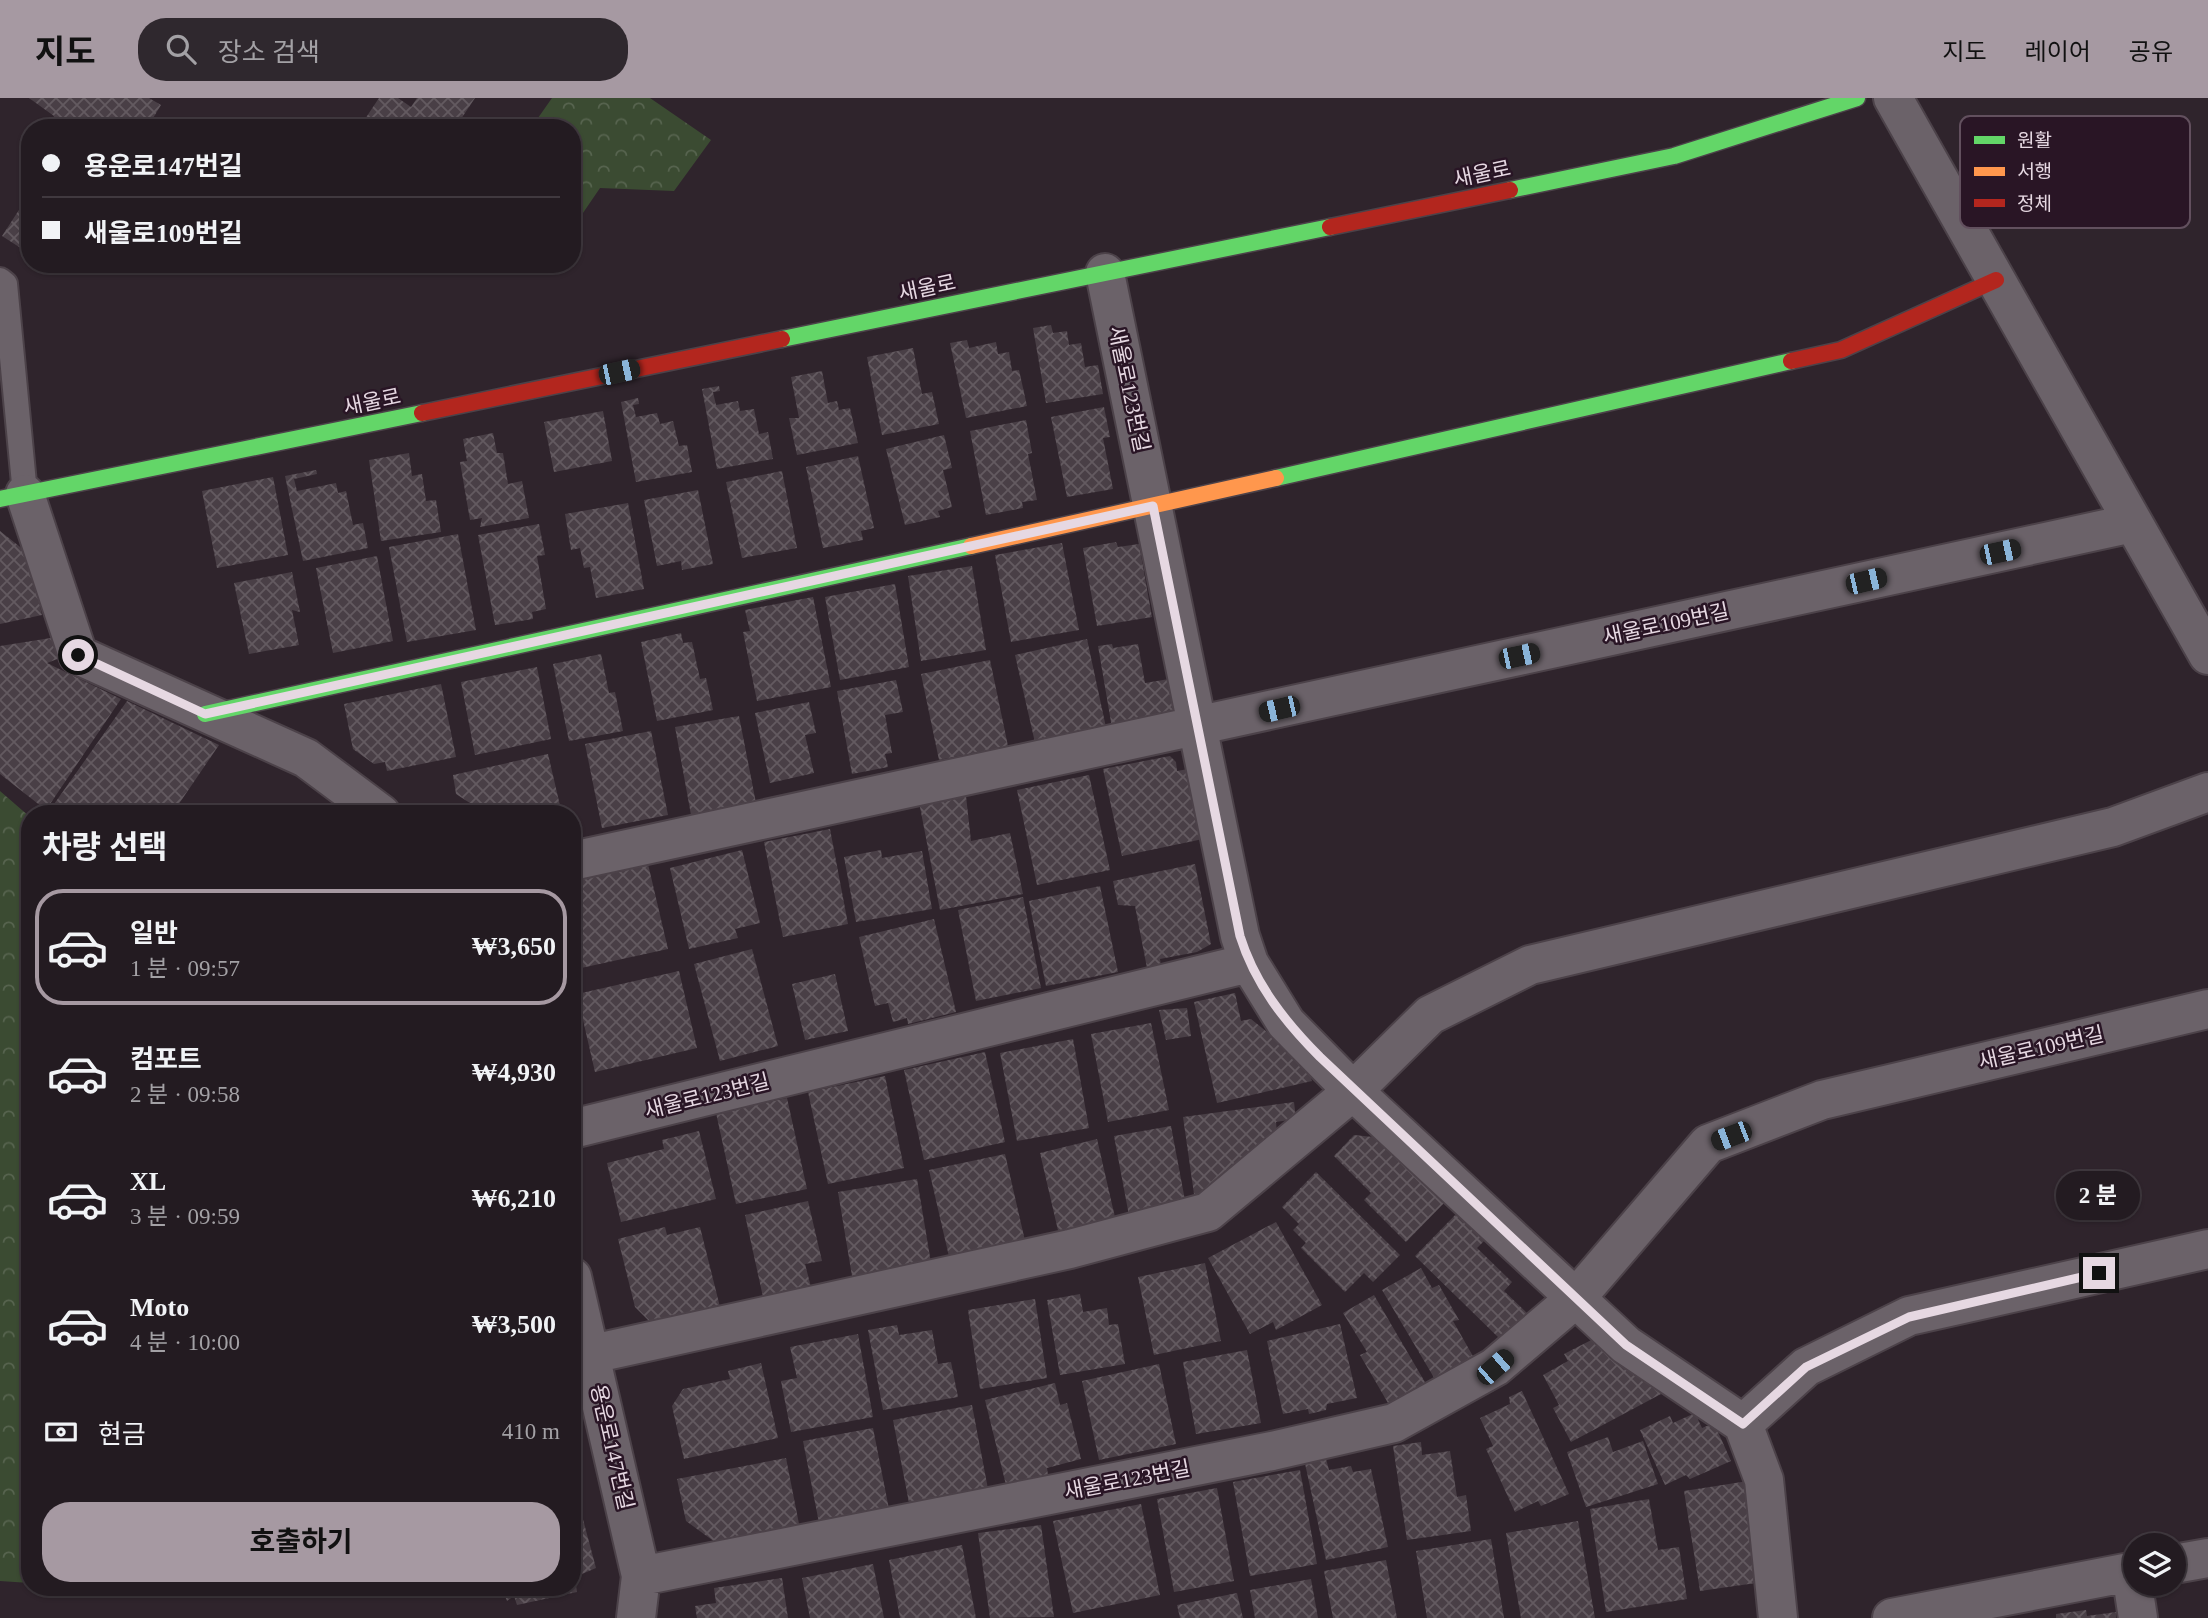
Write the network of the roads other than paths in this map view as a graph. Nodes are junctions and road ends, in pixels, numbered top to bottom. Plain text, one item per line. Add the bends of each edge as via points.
1 (1857, 98) edge
2 (1893, 98) edge
3 (1960, 216) edge
4 (1967, 228) edge
5 (1105, 273) junction
6 (1996, 279) junction
7 (0, 280) edge
8 (13, 497) edge
9 (1153, 506) junction
10 (2133, 523) junction
11 (2208, 655) edge
12 (205, 714) junction
13 (1199, 726) junction
14 (2208, 792) edge
15 (369, 805) edge
16 (581, 858) edge
17 (1249, 963) junction
18 (2208, 1009) edge
19 (1353, 1091) junction
20 (581, 1127) edge
21 (2208, 1249) edge
22 (1576, 1298) junction
23 (581, 1312) edge
24 (592, 1354) junction
25 (1743, 1424) junction
26 (2208, 1558) edge
27 (2186, 1562) edge
28 (2123, 1574) edge
29 (641, 1576) junction
30 (2136, 1596) edge
31 (636, 1618) edge
32 (1778, 1618) edge
33 (1892, 1618) edge
34 (2138, 1618) edge

1 - 5 street, 새울로 via 1674,156
2 - 3 street
4 - 6 street
5 - 8 street, 새울로
5 - 9 street, 새울로123번길
6 - 9 street via 1841,349
6 - 10 street
7 - 8 lane via 5,284
8 - 12 street via 78,655
9 - 12 street
9 - 13 street, 새울로123번길
10 - 11 street
10 - 13 street, 새울로109번길
12 - 15 street via 306,758
13 - 16 street
13 - 17 street, 새울로123번길
14 - 19 street via 2113,827 1530,965 1430,1014
17 - 19 street, 새울로123번길 via 1286,1023
17 - 20 street, 새울로123번길
18 - 22 street, 새울로109번길 via 1822,1100 1708,1144
19 - 22 street, 새울로123번길
19 - 24 street via 1208,1212 1070,1248
21 - 25 street via 1909,1317 1806,1367
22 - 25 street, 새울로123번길 via 1626,1345
22 - 29 street, 새울로123번길 via 1495,1367 1394,1423
23 - 24 street, 용운로147번길
24 - 29 street, 용운로147번길
25 - 32 street via 1764,1480
26 - 27 street
28 - 33 street
29 - 31 street, 용운로147번길
30 - 34 street

